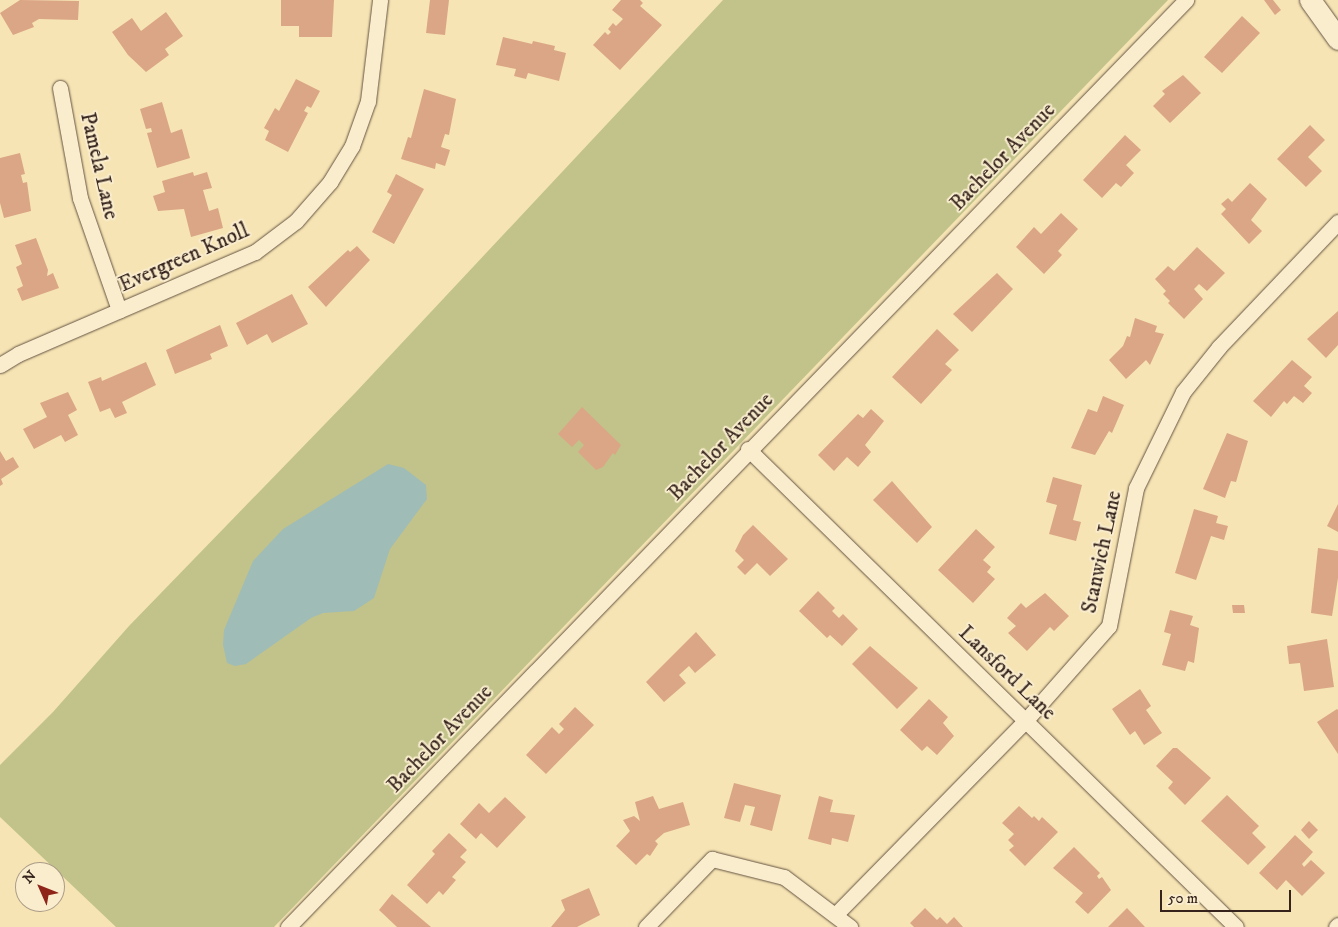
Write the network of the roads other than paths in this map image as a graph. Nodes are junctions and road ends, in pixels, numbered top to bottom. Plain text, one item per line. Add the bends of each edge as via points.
1 (380, 0) edge
2 (1186, 0) edge
3 (1310, 0) edge
4 (1338, 39) edge
5 (60, 88) dead end
6 (1338, 222) edge
7 (119, 310) junction
8 (0, 366) edge
9 (748, 449) junction
10 (1026, 720) junction
11 (836, 914) junction
12 (288, 927) edge
13 (646, 927) edge
14 (850, 927) edge
15 (1236, 927) edge

1 - 7 street, Evergreen Knoll via 368,101 352,146 330,182 296,221 255,252
2 - 9 street, Bachelor Avenue
3 - 4 main road
5 - 7 street, Pamela Lane via 80,198
6 - 10 street, Stanwich Lane via 1219,348 1183,392 1136,488 1109,626
7 - 8 street, Evergreen Knoll via 18,354
9 - 10 street, Lansford Lane
9 - 12 street, Bachelor Avenue
10 - 11 street, Stanwich Lane
10 - 15 street, Lansford Lane
11 - 13 street via 784,877 712,858
11 - 14 street

